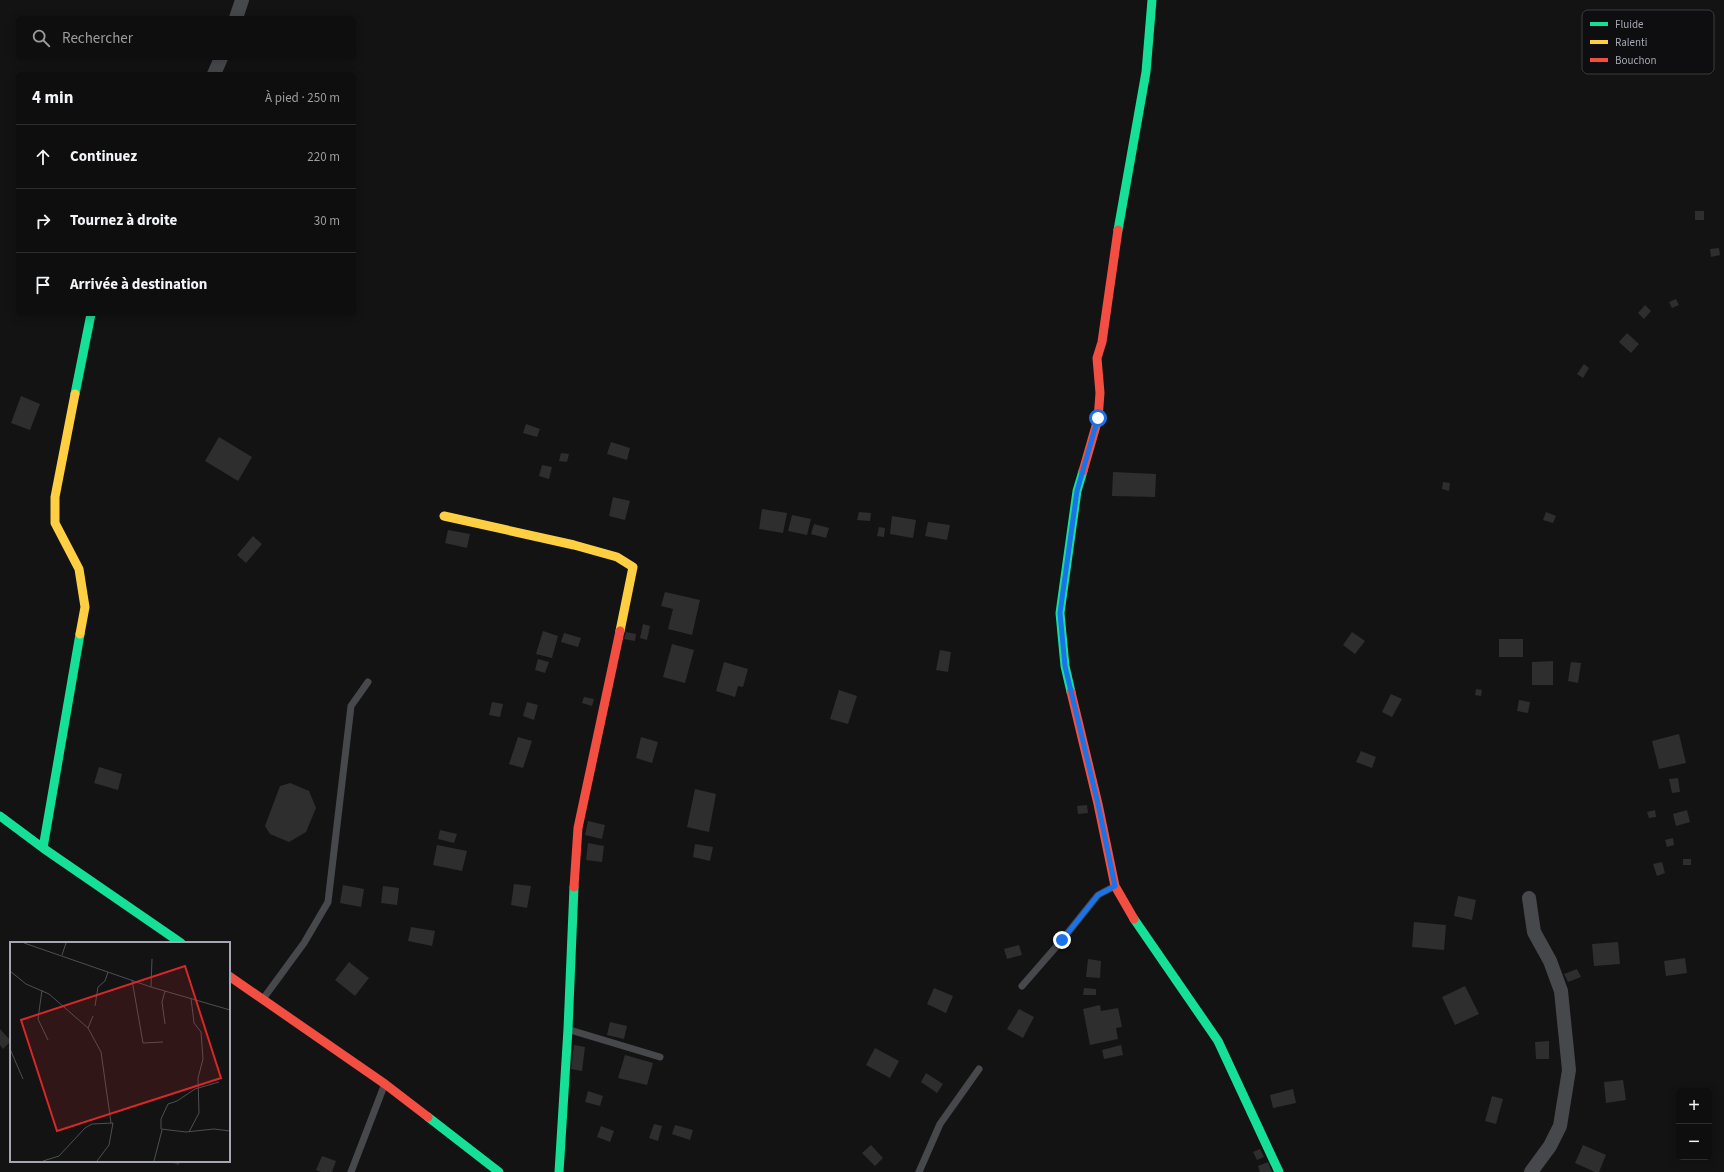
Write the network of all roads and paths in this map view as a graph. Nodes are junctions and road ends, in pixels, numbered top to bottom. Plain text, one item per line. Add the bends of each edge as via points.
1 (242, 0) edge
2 (1152, 0) edge
3 (237, 16) edge
4 (220, 60) edge
5 (215, 72) edge
6 (91, 316) edge
7 (444, 516) dead end
8 (368, 682) dead end
9 (0, 816) edge
10 (44, 848) junction
11 (1115, 886) junction
12 (1529, 898) dead end
13 (180, 942) edge
14 (230, 977) edge
15 (1022, 986) dead end
16 (263, 999) junction
17 (568, 1029) junction
18 (660, 1057) dead end
19 (979, 1069) dead end
20 (385, 1084) junction
21 (352, 1172) edge
22 (499, 1172) edge
23 (559, 1172) edge
24 (919, 1172) edge
25 (1279, 1172) edge
26 (1531, 1172) edge

1 - 3 street
2 - 11 street via 1146,72 1113,255 1102,342 1097,358 1100,394 1098,418 1077,491 1060,613 1065,666
4 - 5 street
6 - 10 street via 56,497 55,523 79,569 85,607
7 - 17 street via 574,544 617,557 633,567 578,828
8 - 16 lane via 351,706 328,902 304,943
9 - 10 street
10 - 13 street
11 - 15 lane via 1098,895
11 - 25 street via 1138,928 1218,1041
12 - 26 street via 1534,932 1550,961 1561,991 1568,1070 1560,1126 1550,1146
14 - 16 street
16 - 20 street
17 - 18 lane
17 - 23 street
19 - 24 lane via 940,1124
20 - 21 lane
20 - 22 street

